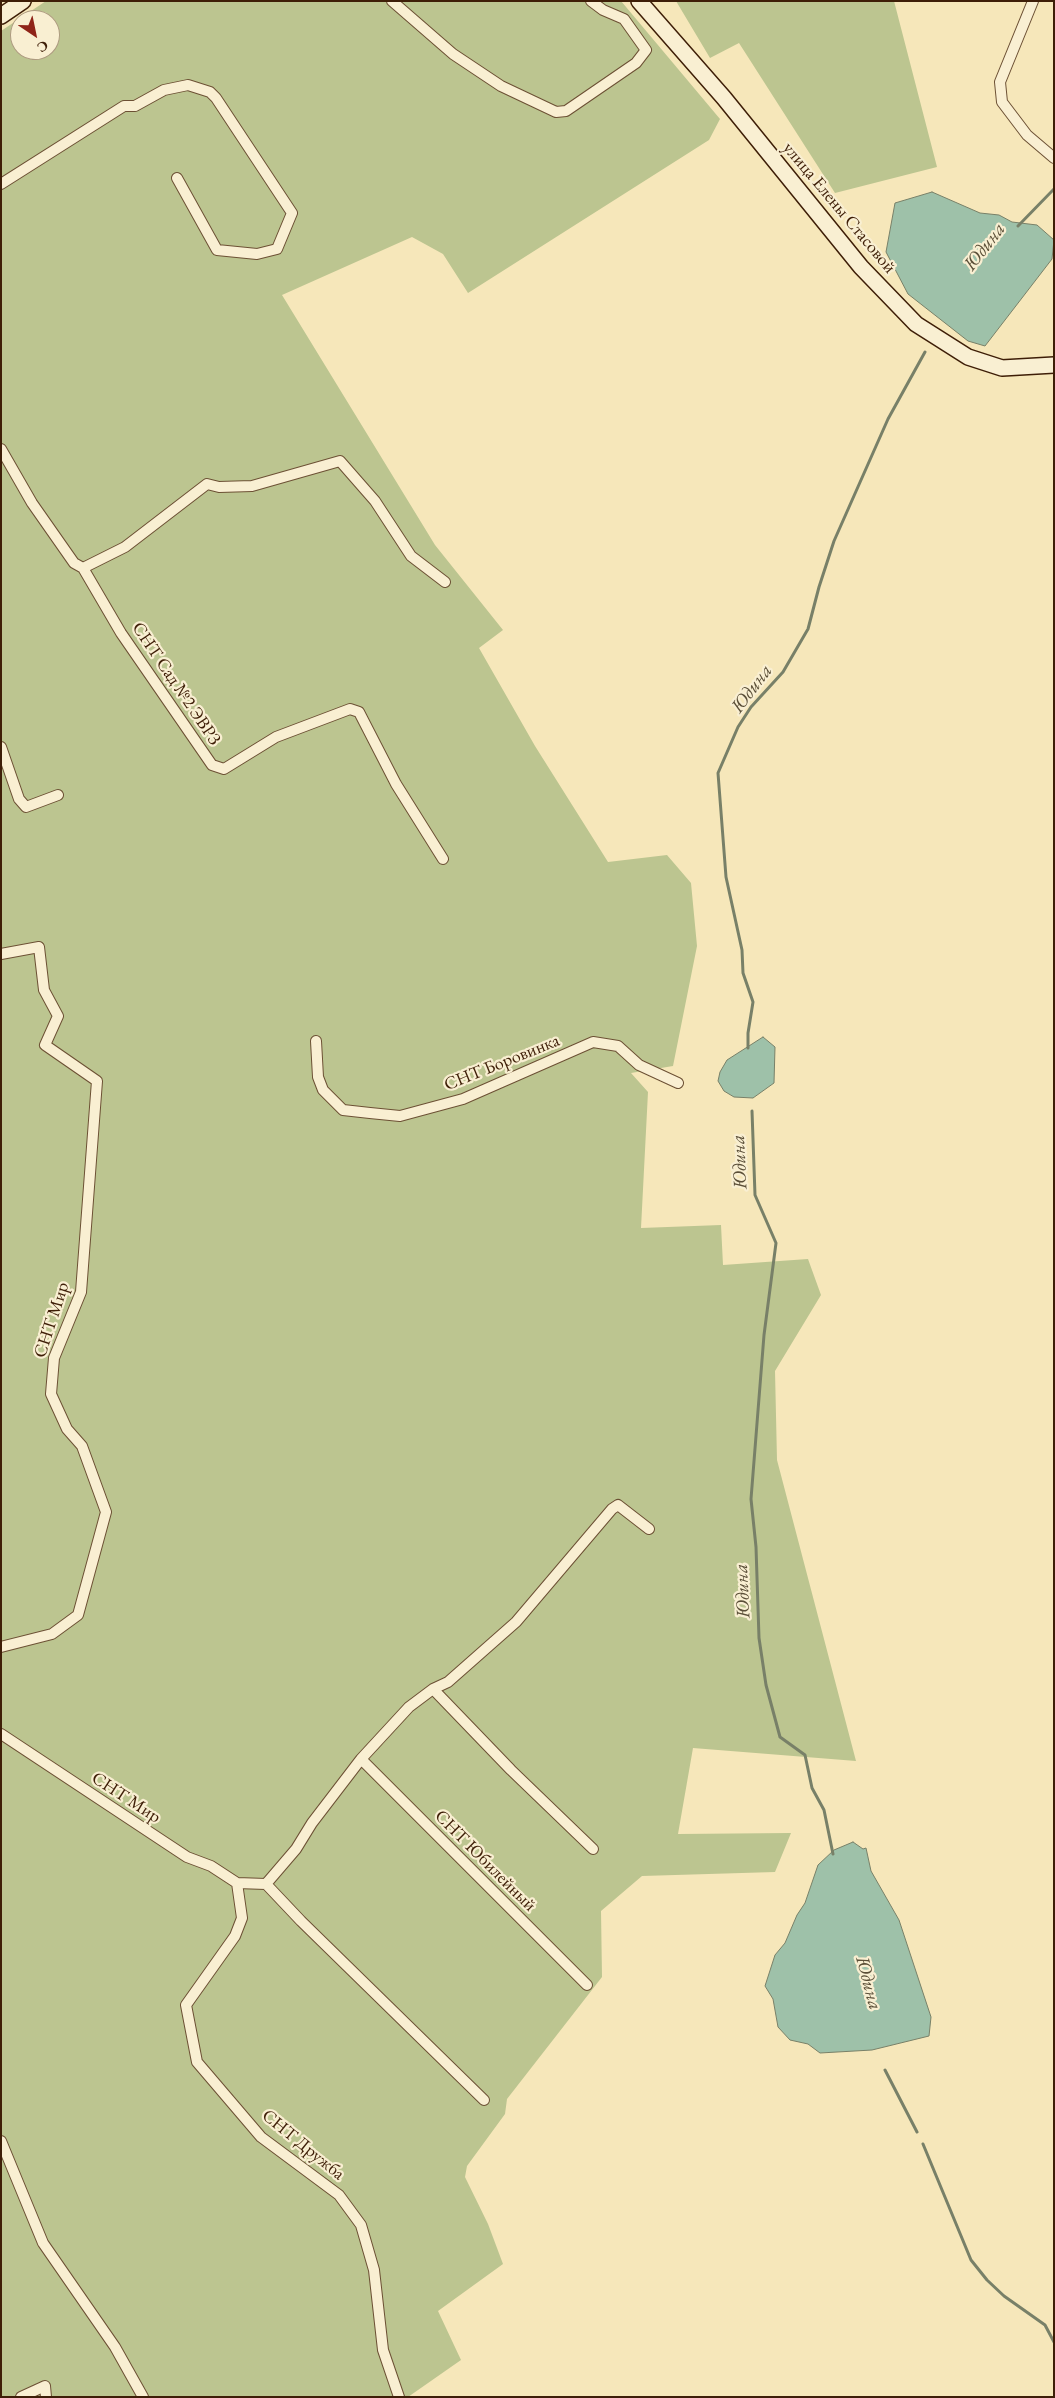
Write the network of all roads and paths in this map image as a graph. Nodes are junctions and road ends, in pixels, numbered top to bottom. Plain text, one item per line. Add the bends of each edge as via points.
1 (23, 1) edge
2 (392, 1) edge
3 (591, 1) edge
4 (639, 1) edge
5 (1033, 1) edge
6 (1, 16) edge
7 (1054, 158) edge
8 (177, 178) dead end
9 (1, 184) edge
10 (1054, 365) edge
11 (1, 449) edge
12 (83, 568) junction
13 (445, 582) dead end
14 (1, 747) edge
15 (58, 795) dead end
16 (443, 859) dead end
17 (1, 954) edge
18 (316, 1042) dead end
19 (678, 1083) dead end
20 (649, 1528) dead end
21 (1, 1647) edge
22 (433, 1689) junction
23 (1, 1734) edge
24 (361, 1760) junction
25 (593, 1849) dead end
26 (237, 1883) junction
27 (266, 1884) junction
28 (587, 1985) dead end
29 (484, 2100) dead end
30 (1, 2141) edge
31 (21, 2397) edge
32 (46, 2397) edge
33 (143, 2397) edge
34 (399, 2397) edge

1 - 6 main road
2 - 3 street via 453,54 501,86 556,112 566,111 636,63 646,50 624,19
4 - 10 main road, улица Елены Стасовой via 724,98 861,266 916,324 968,356 1002,368
5 - 7 street via 1000,82 1002,102 1027,136
8 - 9 street via 217,250 257,254 277,249 292,213 216,98 210,92 188,85 164,90 135,106 124,106
11 - 12 street, СНТ Сад №2 ЭВРЗ via 68,556
12 - 13 street via 125,547 207,484 252,486 340,460 374,501 411,556
12 - 16 street, СНТ Сад №2 ЭВРЗ via 121,633 212,765 224,769 276,737 350,709 359,712 396,784
14 - 15 street via 19,799 26,807
17 - 21 street, СНТ Мир via 39,947 44,990 58,1016 45,1045 97,1081 81,1292 54,1358 51,1394 67,1429 82,1446 106,1512 78,1615 52,1634
18 - 19 street, СНТ Боровинка via 318,1077 324,1090 343,1110 400,1116 463,1099 593,1042 618,1046 640,1065
20 - 22 street via 618,1505 612,1509 516,1622 448,1682
22 - 24 street via 409,1707
22 - 25 street
23 - 26 street, СНТ Мир via 187,1857 211,1866
24 - 27 street via 296,1849
24 - 28 street, СНТ Юбилейный
26 - 27 street
26 - 34 street, СНТ Дружба via 242,1918 235,1936 186,2005 197,2062 261,2137 339,2195 361,2225 374,2270 383,2350
27 - 29 street
30 - 33 street via 43,2242 115,2347
31 - 32 street via 45,2386

